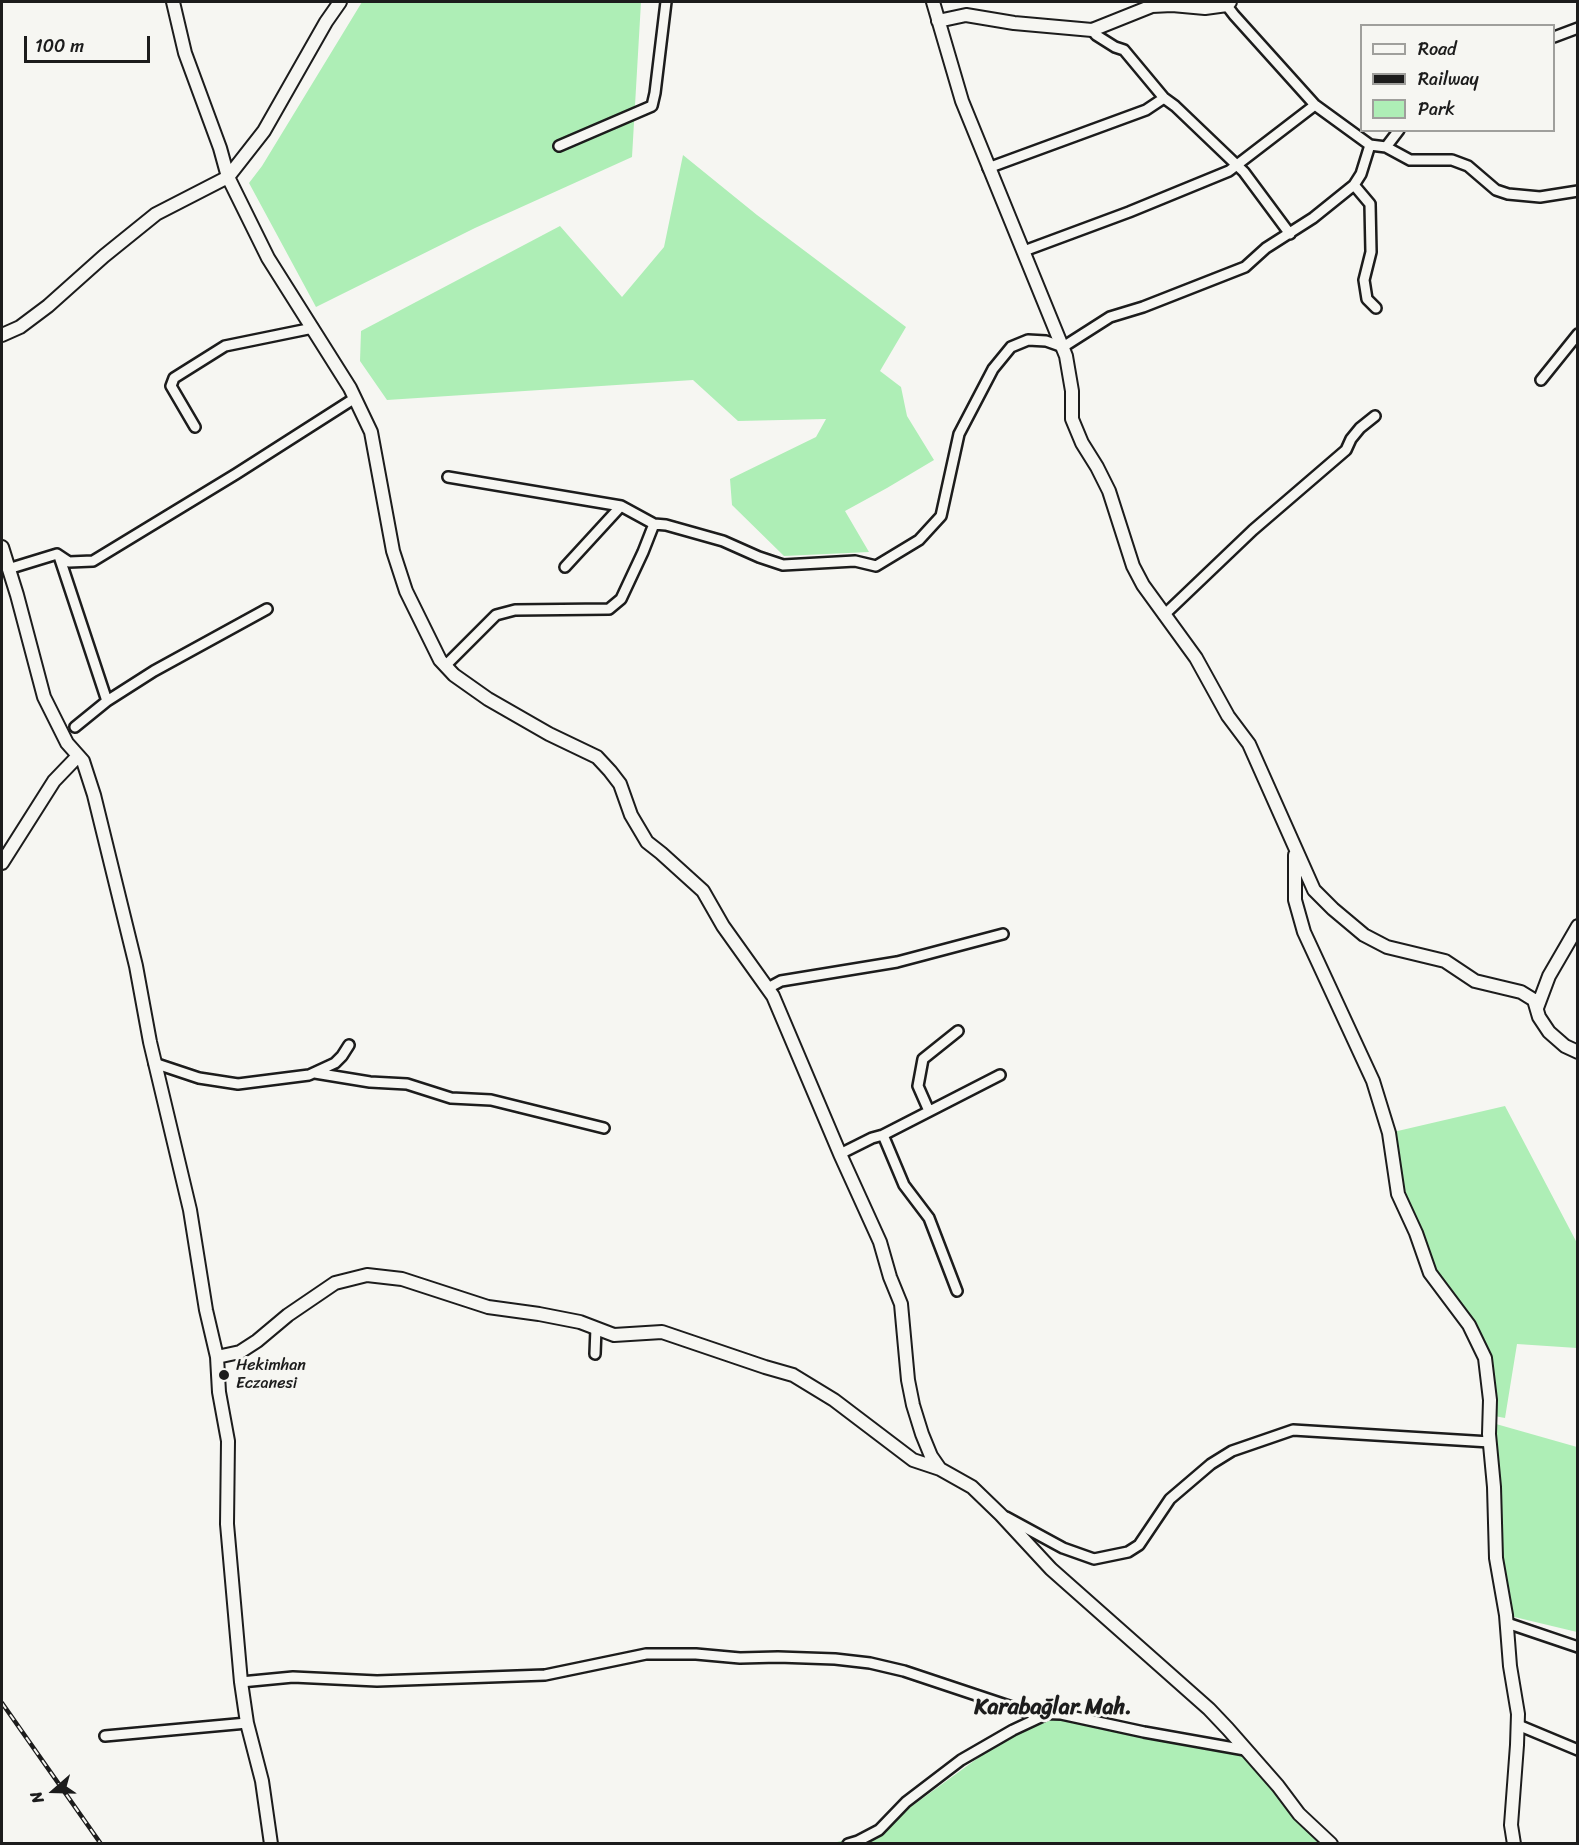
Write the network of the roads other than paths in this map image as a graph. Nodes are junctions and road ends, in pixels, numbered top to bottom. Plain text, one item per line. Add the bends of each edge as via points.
1 (173, 2) edge
2 (340, 2) edge
3 (666, 2) edge
4 (933, 2) edge
5 (1227, 3) edge
6 (938, 21) junction
7 (1578, 28) edge
8 (1092, 30) junction
9 (1555, 37) edge
10 (1164, 98) junction
11 (1315, 105) junction
12 (1397, 132) edge
13 (1370, 145) junction
14 (559, 146) dead end
15 (1386, 147) junction
16 (1237, 166) junction
17 (988, 168) junction
18 (228, 177) junction
19 (1354, 185) junction
20 (1578, 191) edge
21 (1290, 234) junction
22 (1024, 250) junction
23 (1376, 308) dead end
24 (313, 328) junction
25 (1578, 334) edge
26 (2, 335) edge
27 (1063, 347) junction
28 (1541, 380) dead end
29 (355, 398) junction
30 (1375, 416) dead end
31 (195, 428) dead end
32 (448, 477) dead end
33 (621, 506) junction
34 (654, 524) junction
35 (2, 547) edge
36 (59, 556) junction
37 (565, 567) dead end
38 (8, 569) junction
39 (267, 609) dead end
40 (1164, 615) junction
41 (445, 666) junction
42 (107, 701) junction
43 (75, 727) dead end
44 (78, 756) junction
45 (1295, 848) junction
46 (2, 863) edge
47 (1578, 926) edge
48 (1002, 934) dead end
49 (768, 988) junction
50 (1537, 1008) junction
51 (958, 1031) dead end
52 (348, 1045) dead end
53 (1578, 1052) edge
54 (154, 1063) junction
55 (315, 1073) junction
56 (1000, 1075) dead end
57 (929, 1111) junction
58 (604, 1128) dead end
59 (883, 1135) junction
60 (840, 1154) junction
61 (957, 1291) dead end
62 (596, 1328) junction
63 (596, 1354) dead end
64 (217, 1357) junction
65 (1490, 1442) junction
66 (940, 1469) junction
67 (1001, 1515) junction
68 (1507, 1623) junction
69 (1578, 1647) edge
70 (241, 1682) junction
71 (1047, 1714) junction
72 (247, 1723) junction
73 (1518, 1725) junction
74 (105, 1736) dead end
75 (1245, 1750) junction
76 (1578, 1750) edge
77 (1328, 1843) edge
78 (271, 1844) edge
79 (848, 1844) edge
80 (1514, 1844) edge

1 - 18 street via 186,54
2 - 18 street via 264,131
3 - 14 street via 652,106
4 - 6 street
5 - 8 street via 1205,8 1152,6
5 - 11 street
6 - 8 street via 966,15
6 - 17 street via 962,101
7 - 9 street
8 - 10 street via 1124,50
10 - 16 street
10 - 17 street via 1146,110
11 - 13 street
11 - 16 street
12 - 15 street
13 - 15 street
13 - 19 street
15 - 20 street via 1410,160 1452,160 1468,166 1496,190 1508,194 1539,197
16 - 21 street
16 - 22 street via 1129,212
17 - 22 street
18 - 24 street via 268,258
18 - 26 street via 156,214 48,306
19 - 21 street
19 - 23 street via 1370,204 1371,252 1365,280 1367,299
21 - 27 street via 1245,267 1143,308 1110,317
22 - 27 street
24 - 29 street
24 - 31 street via 225,346 174,378 171,386
25 - 28 street
27 - 34 street via 1028,340 1011,346 993,369 960,434 941,516 919,540 876,566 855,561 783,565 723,541
27 - 40 street via 1072,391 1072,418 1109,491 1134,566
29 - 36 street via 110,552 93,561 69,562
29 - 41 street via 371,432 393,551 406,591
30 - 40 street via 1360,428 1346,450 1253,530
32 - 33 street
33 - 34 street
33 - 37 street
34 - 41 street via 621,599 609,609 515,610 496,615
35 - 38 street
36 - 38 street
36 - 42 street
38 - 44 street via 44,697 67,743
39 - 42 street
40 - 45 street via 1196,658 1228,716 1249,744
41 - 49 street via 488,699 597,757 620,784 631,815 648,842 703,891
42 - 43 street
44 - 46 street via 54,781
44 - 54 street via 94,795 136,966
45 - 50 street via 1314,890 1364,935 1387,947 1445,961 1475,981 1521,992 1534,1000
45 - 65 street via 1295,900 1304,932 1373,1081 1389,1133 1398,1194 1430,1273 1469,1325 1485,1358
47 - 50 street via 1549,976
48 - 49 street via 897,962 781,981
49 - 60 street
50 - 53 street via 1549,1032
51 - 57 street via 924,1059 918,1086
52 - 55 street via 335,1063
54 - 55 street via 199,1078 238,1084
54 - 64 street via 190,1210
55 - 58 street via 407,1084 451,1098 491,1100
56 - 57 street
57 - 59 street
59 - 60 street
59 - 61 street via 904,1185 929,1218
60 - 66 street via 880,1242 901,1304 913,1405 931,1456
62 - 63 street
62 - 64 street via 488,1307 402,1279 367,1275 335,1284 240,1352
62 - 66 street via 614,1335 662,1332 793,1375 834,1400 913,1460
64 - 70 street via 228,1441 227,1524
65 - 67 street via 1293,1430 1233,1451 1211,1464 1170,1499 1139,1545 1128,1552 1094,1559 1063,1548
65 - 68 street via 1496,1558
66 - 67 street via 972,1487
67 - 75 street via 1051,1569 1209,1709
68 - 69 street
68 - 73 street
70 - 71 street via 293,1677 377,1681 545,1675 646,1654 835,1659 904,1671 1030,1713
70 - 72 street
71 - 75 street
71 - 79 street via 961,1760 906,1803 879,1830
72 - 74 street
72 - 78 street via 262,1781
73 - 76 street
73 - 80 street via 1511,1825
75 - 77 street

